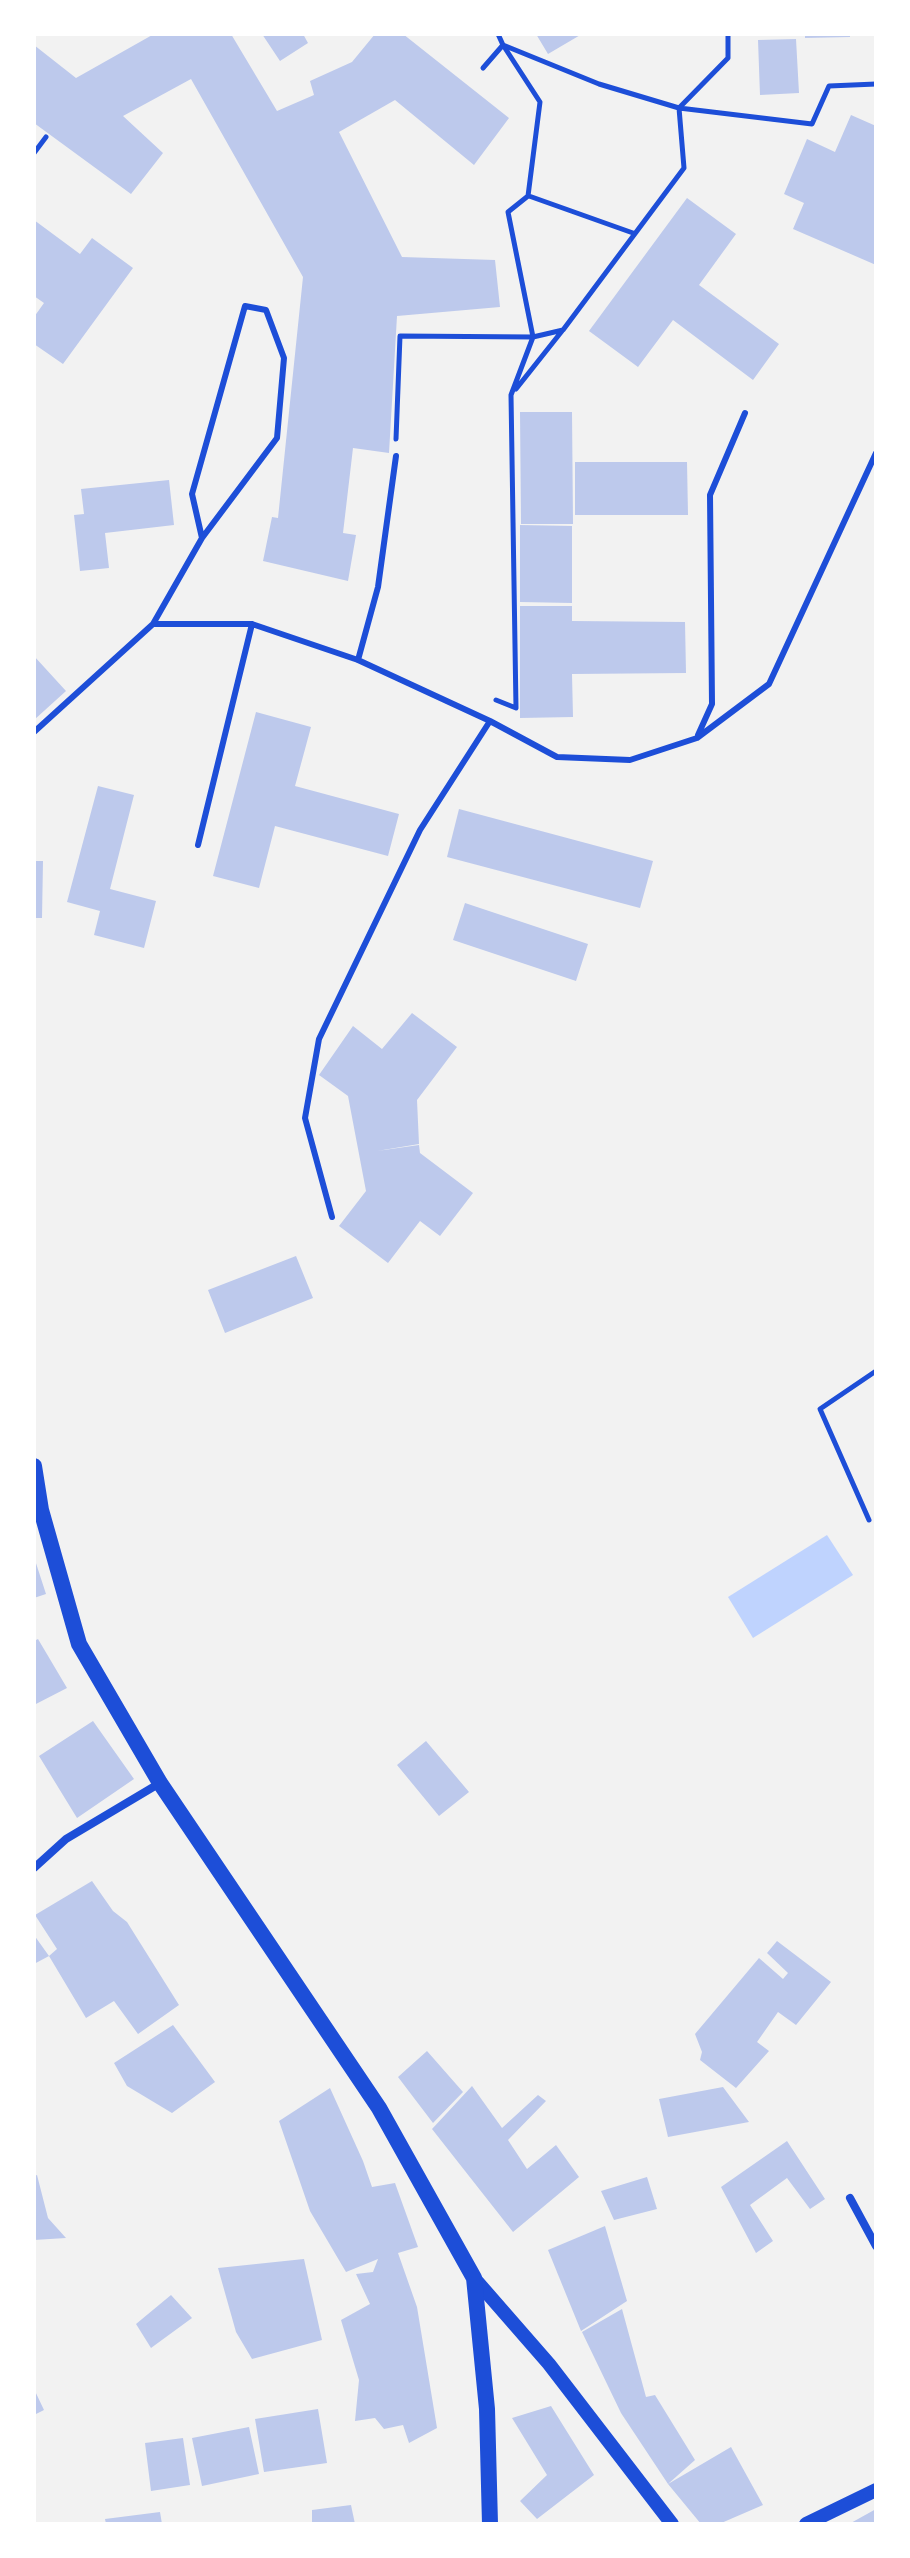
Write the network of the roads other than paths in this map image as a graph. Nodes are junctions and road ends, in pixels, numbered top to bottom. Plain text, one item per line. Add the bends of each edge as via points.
1 (745, 413) dead end
2 (876, 453) edge
3 (396, 456) road end
4 (202, 538) junction
5 (153, 624) junction
6 (252, 624) junction
7 (358, 660) junction
8 (490, 721) junction
9 (34, 732) edge
10 (697, 738) junction
11 (198, 845) dead end
12 (332, 1217) dead end
13 (34, 1466) edge
14 (160, 1783) junction
15 (34, 1868) edge
16 (850, 2198) dead end
17 (876, 2246) edge
18 (474, 2278) junction
19 (876, 2490) edge
20 (490, 2524) edge
21 (672, 2524) edge
22 (806, 2524) edge

1 - 10 lane via 710,495 712,704
2 - 10 lane via 769,684
3 - 7 lane via 378,587
4 - 4 lane via 192,494 245,306 266,310 284,358 277,438
4 - 5 lane
5 - 6 lane
5 - 9 lane
6 - 7 lane
6 - 11 lane
7 - 8 lane
8 - 10 lane via 557,757 630,760
8 - 12 lane via 420,830 319,1039 305,1118
13 - 14 main road via 79,1644
14 - 15 street via 66,1839
14 - 18 main road via 379,2108
16 - 17 street
18 - 20 main road via 487,2409
18 - 21 street via 549,2364
19 - 22 street

